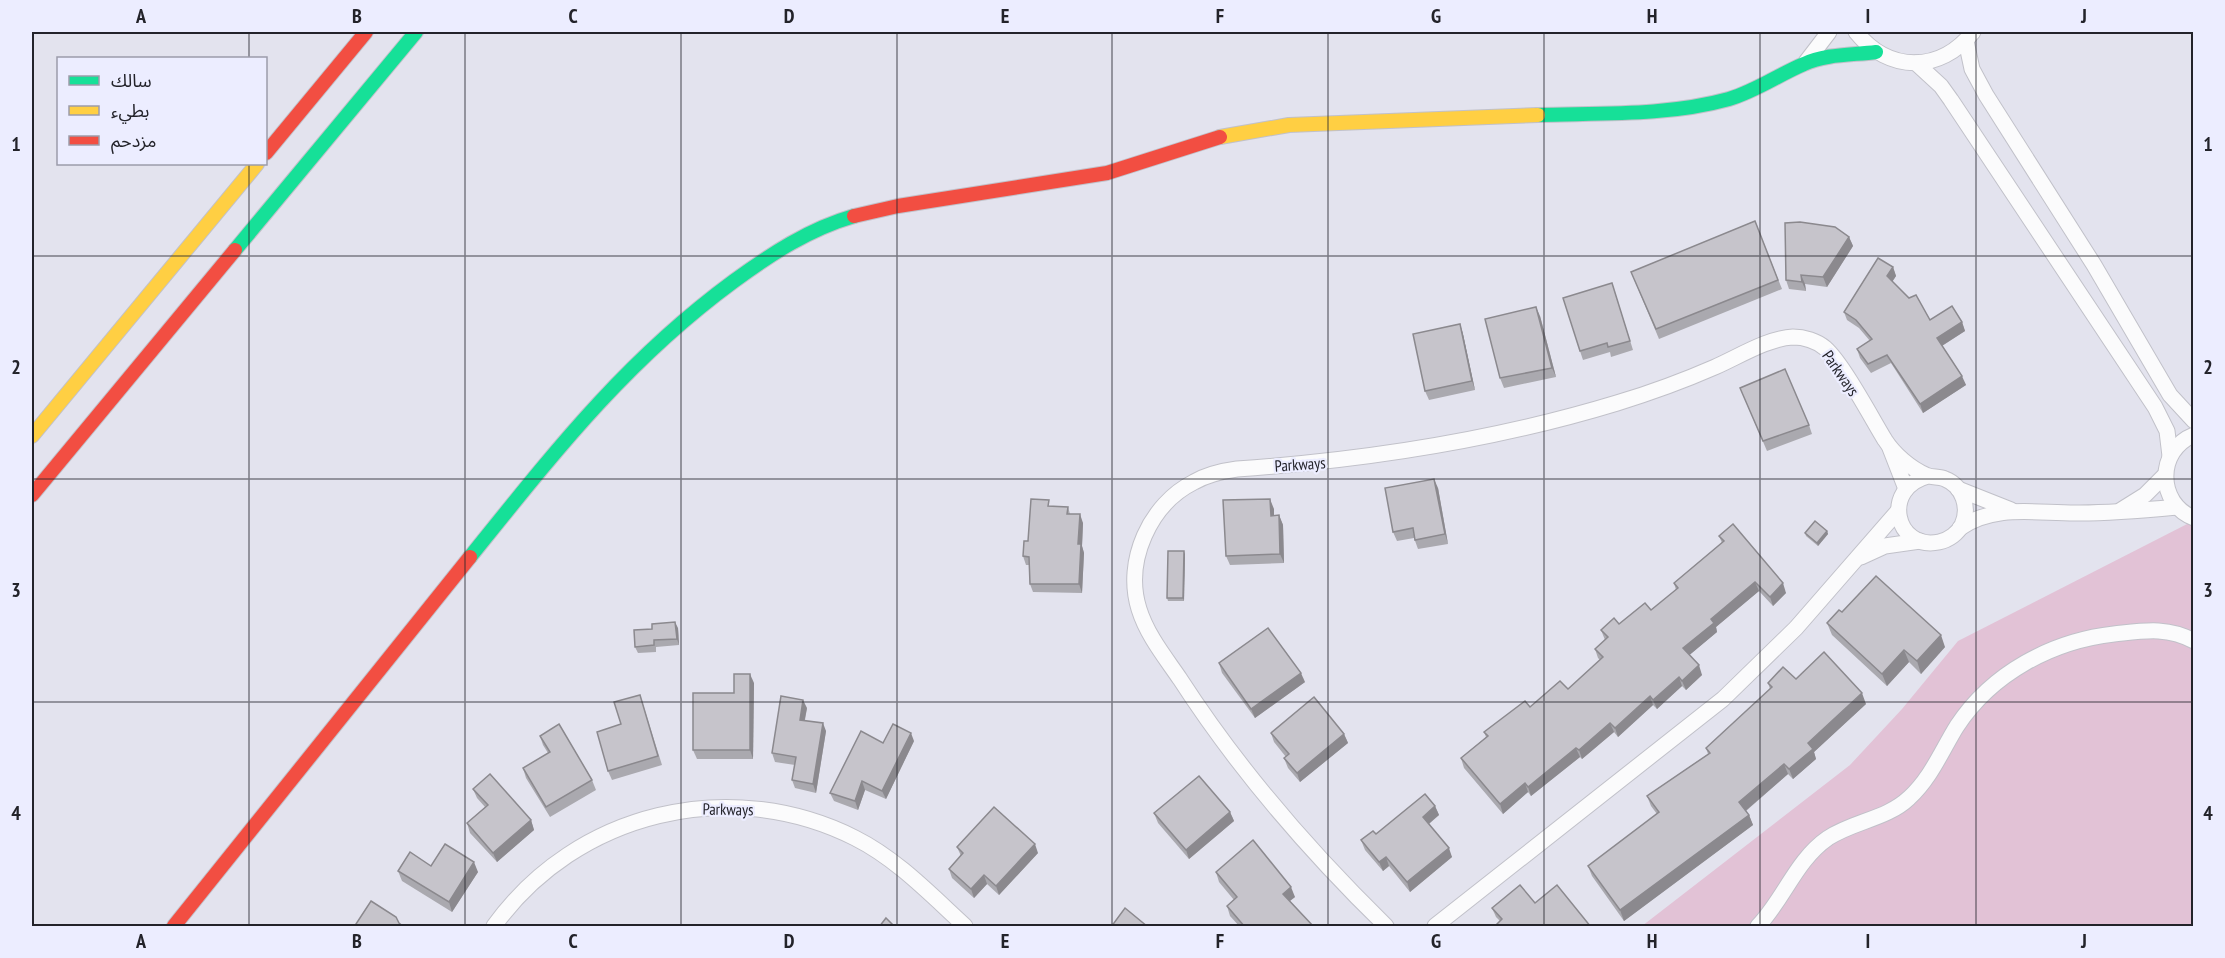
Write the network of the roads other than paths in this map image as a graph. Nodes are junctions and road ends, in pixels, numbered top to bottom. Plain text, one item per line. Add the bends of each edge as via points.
1 (366, 32) edge
2 (416, 32) edge
3 (1829, 32) edge
4 (1856, 32) edge
5 (1969, 36) edge
6 (1876, 52) junction
7 (1805, 63) junction
8 (1916, 63) junction
9 (267, 152) edge
10 (256, 165) edge
11 (2193, 421) edge
12 (2193, 435) edge
13 (32, 436) edge
14 (1889, 445) junction
15 (2170, 456) junction
16 (2165, 475) junction
17 (1928, 476) junction
18 (1906, 489) junction
19 (1958, 489) junction
20 (32, 495) edge
21 (2177, 507) junction
22 (2121, 510) junction
23 (1898, 511) junction
24 (2013, 511) junction
25 (2193, 518) edge
26 (1960, 528) junction
27 (1920, 541) junction
28 (1856, 560) junction
29 (2193, 641) edge
30 (174, 927) edge
31 (494, 927) edge
32 (965, 927) edge
33 (1386, 927) edge
34 (1435, 927) edge
35 (1758, 927) edge

1 - 9 street
2 - 20 street
3 - 7 street
4 - 6 street
5 - 8 street via 1943,57
5 - 11 street via 1979,82 2170,395
6 - 7 street via 1840,54
6 - 8 street
7 - 30 street via 1738,96 1672,110 1320,123 1258,129 1197,143 1107,173 887,208 808,234 769,256 682,320 648,348 586,412
8 - 15 street via 1951,99 2155,407 2167,431
10 - 13 street
12 - 15 street
14 - 17 street, Parkways
14 - 18 street, Parkways
14 - 33 street, Parkways via 1833,356 1816,342 1795,337 1635,398 1522,430 1407,453 1237,469 1204,477 1174,495 1158,512 1139,550 1135,589 1146,627 1245,771 1296,833
15 - 16 street
16 - 21 street via 2166,487
16 - 22 street via 2145,495
17 - 18 street
17 - 19 street via 1945,479
18 - 23 street
19 - 24 street
19 - 26 street via 1966,508
21 - 22 street
21 - 25 street
22 - 24 street
23 - 27 street via 1907,532
23 - 28 street
24 - 26 street via 1980,517
26 - 27 street via 1938,543
27 - 28 street via 1886,546
28 - 34 street via 1796,628 1723,699
29 - 35 street via 2167,630 2102,636 2055,648 2021,665 1976,702 1922,785 1908,799 1827,838 1808,855
31 - 32 street, Parkways via 553,864 589,841 636,821 704,807 783,812 848,835 887,858

